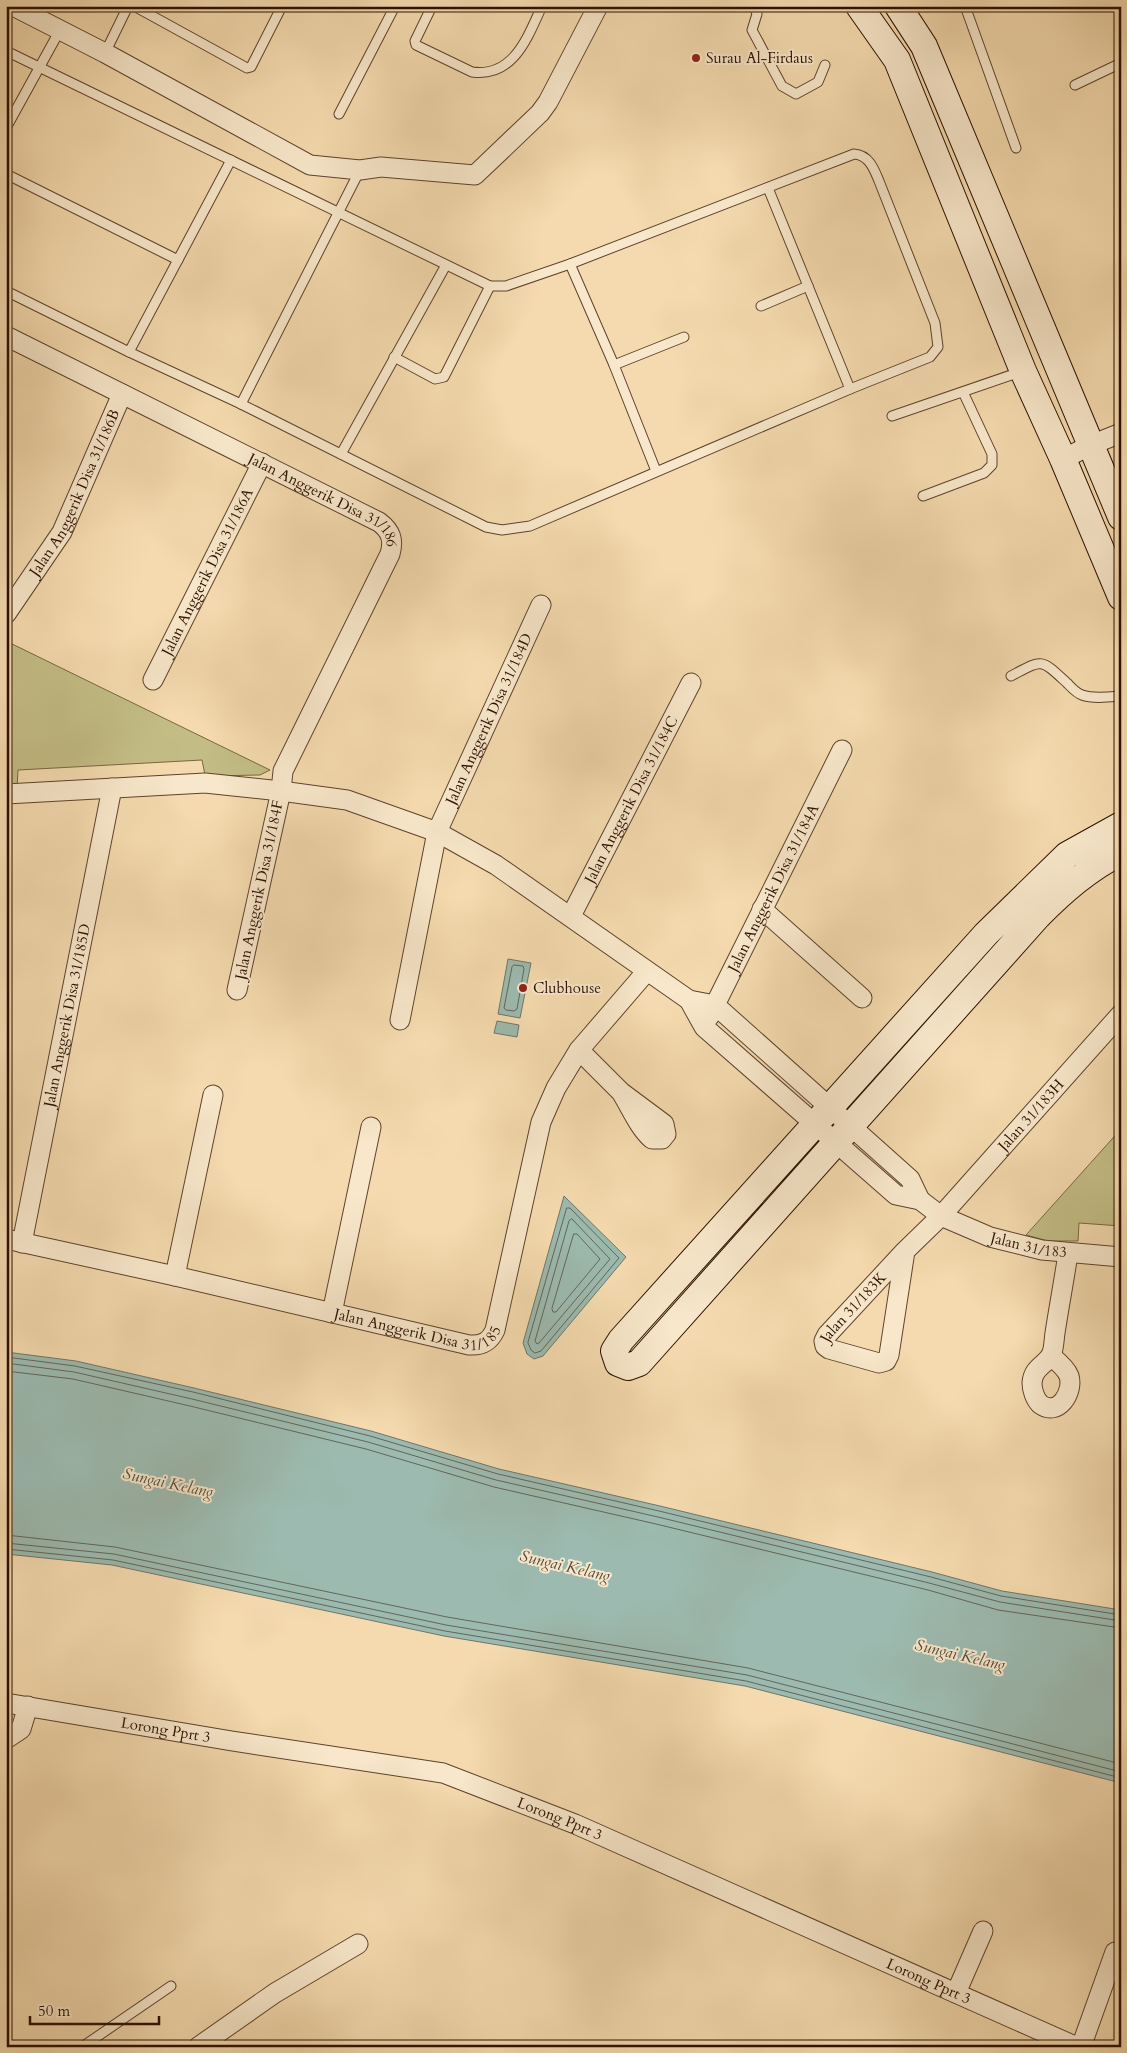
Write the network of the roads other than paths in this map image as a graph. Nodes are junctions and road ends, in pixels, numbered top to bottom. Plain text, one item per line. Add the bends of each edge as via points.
1 (13, 6) edge
2 (128, 6) edge
3 (134, 6) edge
4 (282, 6) edge
5 (396, 6) edge
6 (432, 6) edge
7 (542, 6) edge
8 (598, 6) edge
9 (754, 6) edge
10 (859, 6) edge
11 (898, 6) edge
12 (966, 6) edge
13 (60, 30) junction
14 (6, 51) edge
15 (105, 52) junction
16 (1121, 63) edge
17 (825, 65) dead end
18 (39, 67) junction
19 (1075, 85) dead end
20 (339, 114) dead end
21 (6, 128) edge
22 (1016, 148) dead end
23 (231, 160) junction
24 (360, 170) junction
25 (6, 174) edge
26 (768, 188) junction
27 (339, 212) junction
28 (178, 260) junction
29 (570, 264) junction
30 (446, 265) junction
31 (490, 286) junction
32 (808, 286) junction
33 (6, 290) edge
34 (761, 306) dead end
35 (6, 336) edge
36 (684, 337) dead end
37 (129, 352) junction
38 (394, 357) junction
39 (614, 366) junction
40 (1023, 371) junction
41 (850, 389) junction
42 (963, 392) junction
43 (122, 394) junction
44 (241, 404) junction
45 (892, 416) dead end
46 (1121, 433) edge
47 (1090, 445) junction
48 (341, 454) junction
49 (1063, 459) junction
50 (262, 463) junction
51 (656, 471) junction
52 (923, 496) dead end
53 (1121, 517) edge
54 (1121, 597) edge
55 (541, 605) dead end
56 (6, 614) edge
57 (1011, 676) dead end
58 (153, 680) dead end
59 (691, 683) dead end
60 (1121, 696) edge
61 (842, 750) dead end
62 (112, 788) junction
63 (281, 790) junction
64 (6, 794) edge
65 (1121, 825) edge
66 (437, 832) junction
67 (1121, 852) edge
68 (762, 909) junction
69 (570, 916) junction
70 (647, 971) junction
71 (237, 990) dead end
72 (862, 998) dead end
73 (689, 1000) junction
74 (715, 1005) junction
75 (1121, 1014) edge
76 (400, 1020) dead end
77 (704, 1027) junction
78 (579, 1050) junction
79 (621, 1092) dead end
80 (213, 1095) dead end
81 (822, 1116) junction
82 (371, 1128) dead end
83 (844, 1134) junction
84 (892, 1163) junction
85 (878, 1179) junction
86 (920, 1200) junction
87 (941, 1216) junction
88 (14, 1241) edge
89 (905, 1251) junction
90 (1068, 1254) junction
91 (1121, 1257) edge
92 (174, 1276) junction
93 (332, 1313) junction
94 (1051, 1356) dead end
95 (6, 1703) edge
96 (28, 1706) junction
97 (6, 1739) edge
98 (983, 1931) dead end
99 (358, 1944) dead end
100 (1115, 1952) dead end
101 (171, 1986) dead end
102 (956, 1993) junction
103 (82, 2047) edge
104 (198, 2047) edge
105 (1079, 2047) edge

1 - 13 street
2 - 15 lane
3 - 4 lane via 247,68 251,67
5 - 20 lane
6 - 7 lane via 414,41 416,45 481,74 495,70 517,55
8 - 24 street via 540,113 475,175 381,167
9 - 17 lane via 757,14 752,30 782,86 796,94 818,82
10 - 40 street via 897,60
11 - 47 street via 924,46
12 - 22 lane
13 - 15 street
13 - 18 lane
14 - 18 lane
15 - 24 street via 310,165
16 - 19 lane
18 - 21 lane
18 - 23 lane
23 - 27 lane
23 - 28 lane
24 - 27 lane
25 - 28 lane
26 - 29 lane
26 - 32 lane
26 - 41 lane via 854,154 860,154 872,163 935,323 938,346 930,357
27 - 30 lane
27 - 44 lane
28 - 37 lane
29 - 31 lane via 506,286
29 - 39 lane
30 - 31 lane
30 - 38 lane
31 - 38 lane via 444,377 435,379
32 - 34 lane
32 - 41 lane
33 - 37 lane
35 - 43 street, Jalan Anggerik Disa 31/186
36 - 39 lane
37 - 44 lane
38 - 48 lane
39 - 51 lane
40 - 42 lane
40 - 49 street
41 - 51 lane
42 - 45 lane
42 - 52 lane via 992,454 992,465 984,473
43 - 50 street, Jalan Anggerik Disa 31/186
43 - 56 street, Jalan Anggerik Disa 31/186B via 62,532
44 - 48 lane
46 - 47 street
47 - 49 street
47 - 53 street
48 - 51 lane via 486,527 502,530 530,526
49 - 54 street
50 - 58 street, Jalan Anggerik Disa 31/186A
50 - 63 street, Jalan Anggerik Disa 31/186 via 379,522 392,536 393,545 283,771
55 - 66 street, Jalan Anggerik Disa 31/184D
57 - 60 lane via 1041,662 1083,696
59 - 69 street, Jalan Anggerik Disa 31/184C
61 - 68 street, Jalan Anggerik Disa 31/184A
62 - 63 street via 205,783
62 - 64 street
62 - 88 street, Jalan Anggerik Disa 31/185D
63 - 66 street via 347,800
63 - 71 street, Jalan Anggerik Disa 31/184F
65 - 81 street via 1067,855 986,934
66 - 69 street via 496,865
66 - 76 street, Jalan Anggerik Disa 31/184D
67 - 83 street via 1066,888 1038,916
68 - 72 street
68 - 74 street, Jalan Anggerik Disa 31/184A
69 - 70 street
70 - 73 street
70 - 78 street, Jalan Anggerik Disa 31/185
73 - 74 street
73 - 77 street
74 - 77 street, Jalan Anggerik Disa 31/184A
74 - 81 street
75 - 87 street, Jalan 31/183H
77 - 81 street
78 - 79 street
78 - 93 street, Jalan Anggerik Disa 31/185 via 556,1088 541,1122 492,1337 478,1346 470,1345
80 - 92 street
81 - 83 street
81 - 83 street via 621,1340 614,1351 618,1363 628,1367 639,1363
82 - 93 street
83 - 84 street
83 - 85 street
84 - 85 street
84 - 86 street via 910,1179
85 - 86 street via 896,1195
86 - 87 street, Jalan 31/183
87 - 89 street, Jalan 31/183K
87 - 90 street, Jalan 31/183 via 990,1237
88 - 92 street, Jalan Anggerik Disa 31/185
89 - 89 street, Jalan 31/183K via 890,1355 886,1361 879,1363 829,1350 824,1341 827,1335
90 - 91 street, Jalan 31/183
90 - 94 street
92 - 93 street, Jalan Anggerik Disa 31/185
95 - 96 street, Lorong Pprt 3
96 - 97 street via 20,1729
96 - 102 street, Lorong Pprt 3 via 232,1741 443,1772 576,1824
98 - 102 street
99 - 104 street via 275,1993
100 - 105 street
101 - 103 lane
102 - 105 street, Lorong Pprt 3

